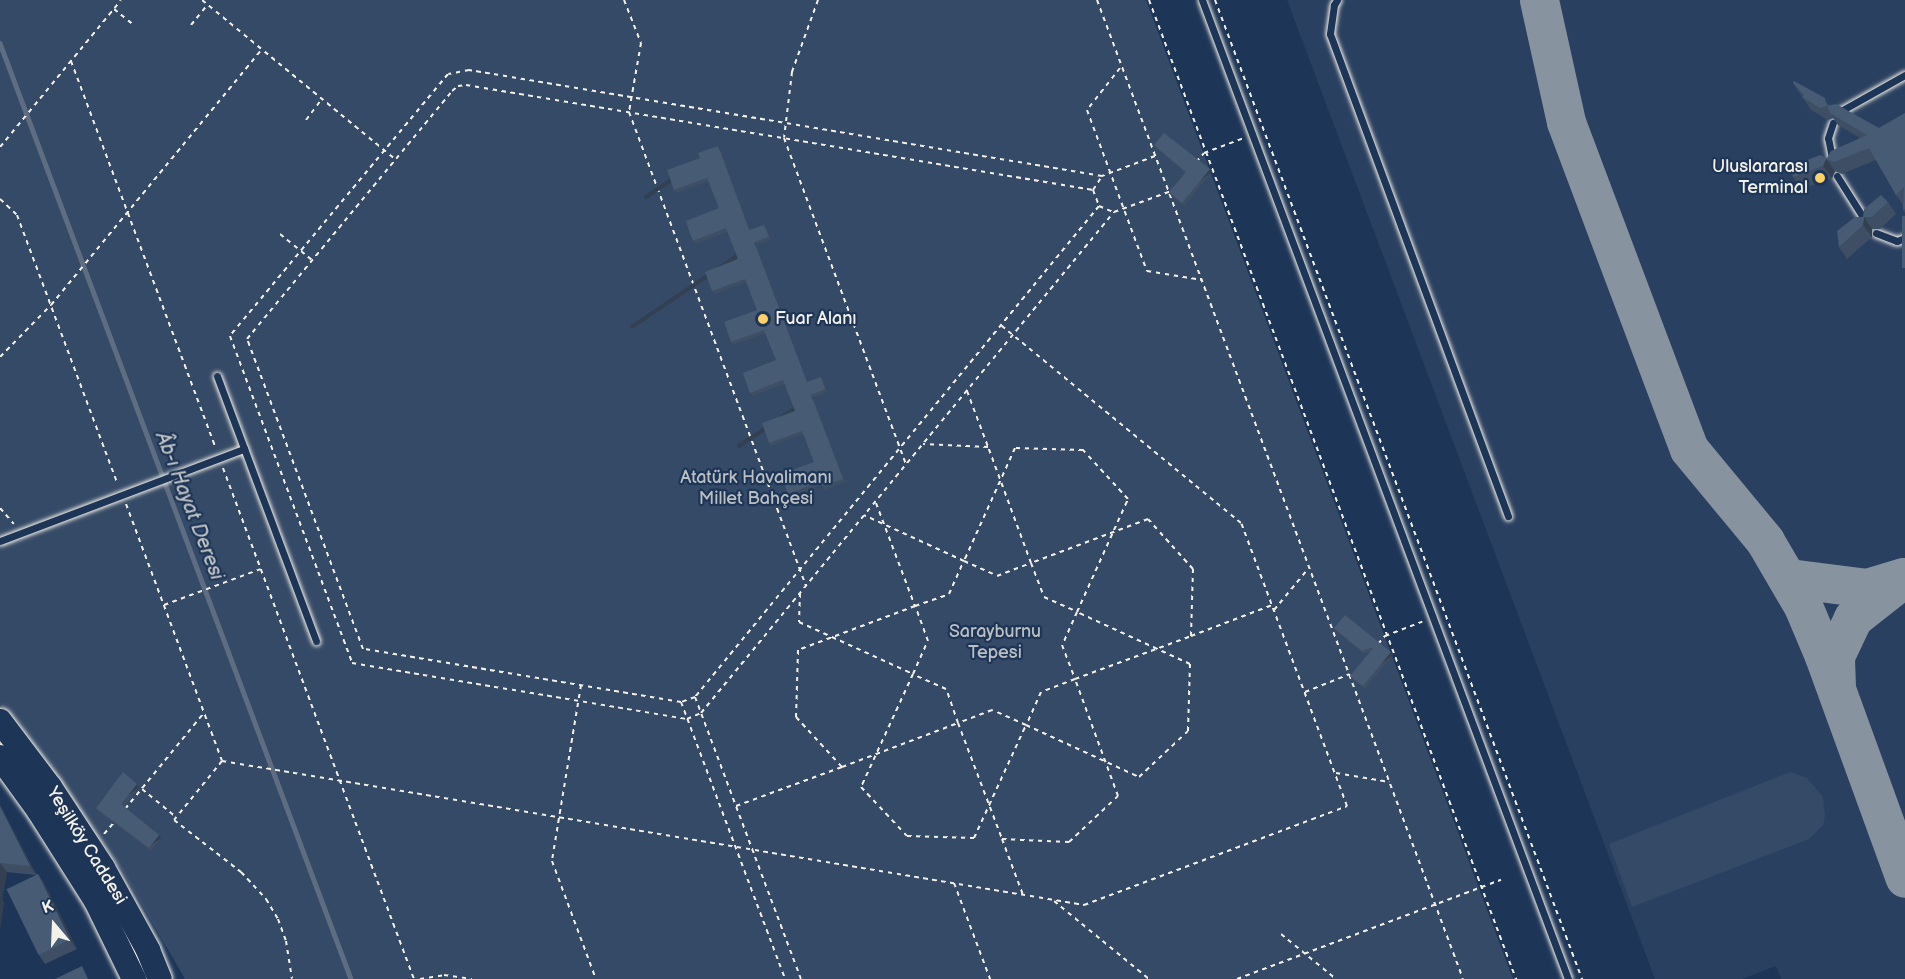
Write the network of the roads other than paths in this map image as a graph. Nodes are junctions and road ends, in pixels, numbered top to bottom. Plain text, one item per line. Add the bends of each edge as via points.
1 (1202, 0) edge
2 (1337, 0) edge
3 (1905, 75) edge
4 (1838, 113) edge
5 (1833, 123) edge
6 (1834, 165) edge
7 (1837, 176) edge
8 (1868, 225) edge
9 (1876, 233) dead end
10 (1905, 238) edge
11 (216, 376) dead end
12 (244, 449) junction
13 (1508, 516) dead end
14 (0, 541) edge
15 (316, 641) dead end
16 (0, 721) edge
17 (0, 757) edge
18 (0, 784) edge
19 (39, 811) junction
20 (134, 979) edge
21 (160, 979) edge
22 (1568, 979) edge

1 - 22 lane
2 - 13 lane via 1330,34
3 - 4 lane
5 - 6 lane via 1828,138
7 - 8 lane
9 - 10 lane via 1897,241
11 - 12 lane
12 - 14 lane
12 - 15 lane
16 - 21 highway, Yeşilköy Caddesi via 50,787 103,868
17 - 19 highway, Yeşilköy Caddesi
18 - 19 highway
19 - 20 highway, Yeşilköy Caddesi via 96,901

